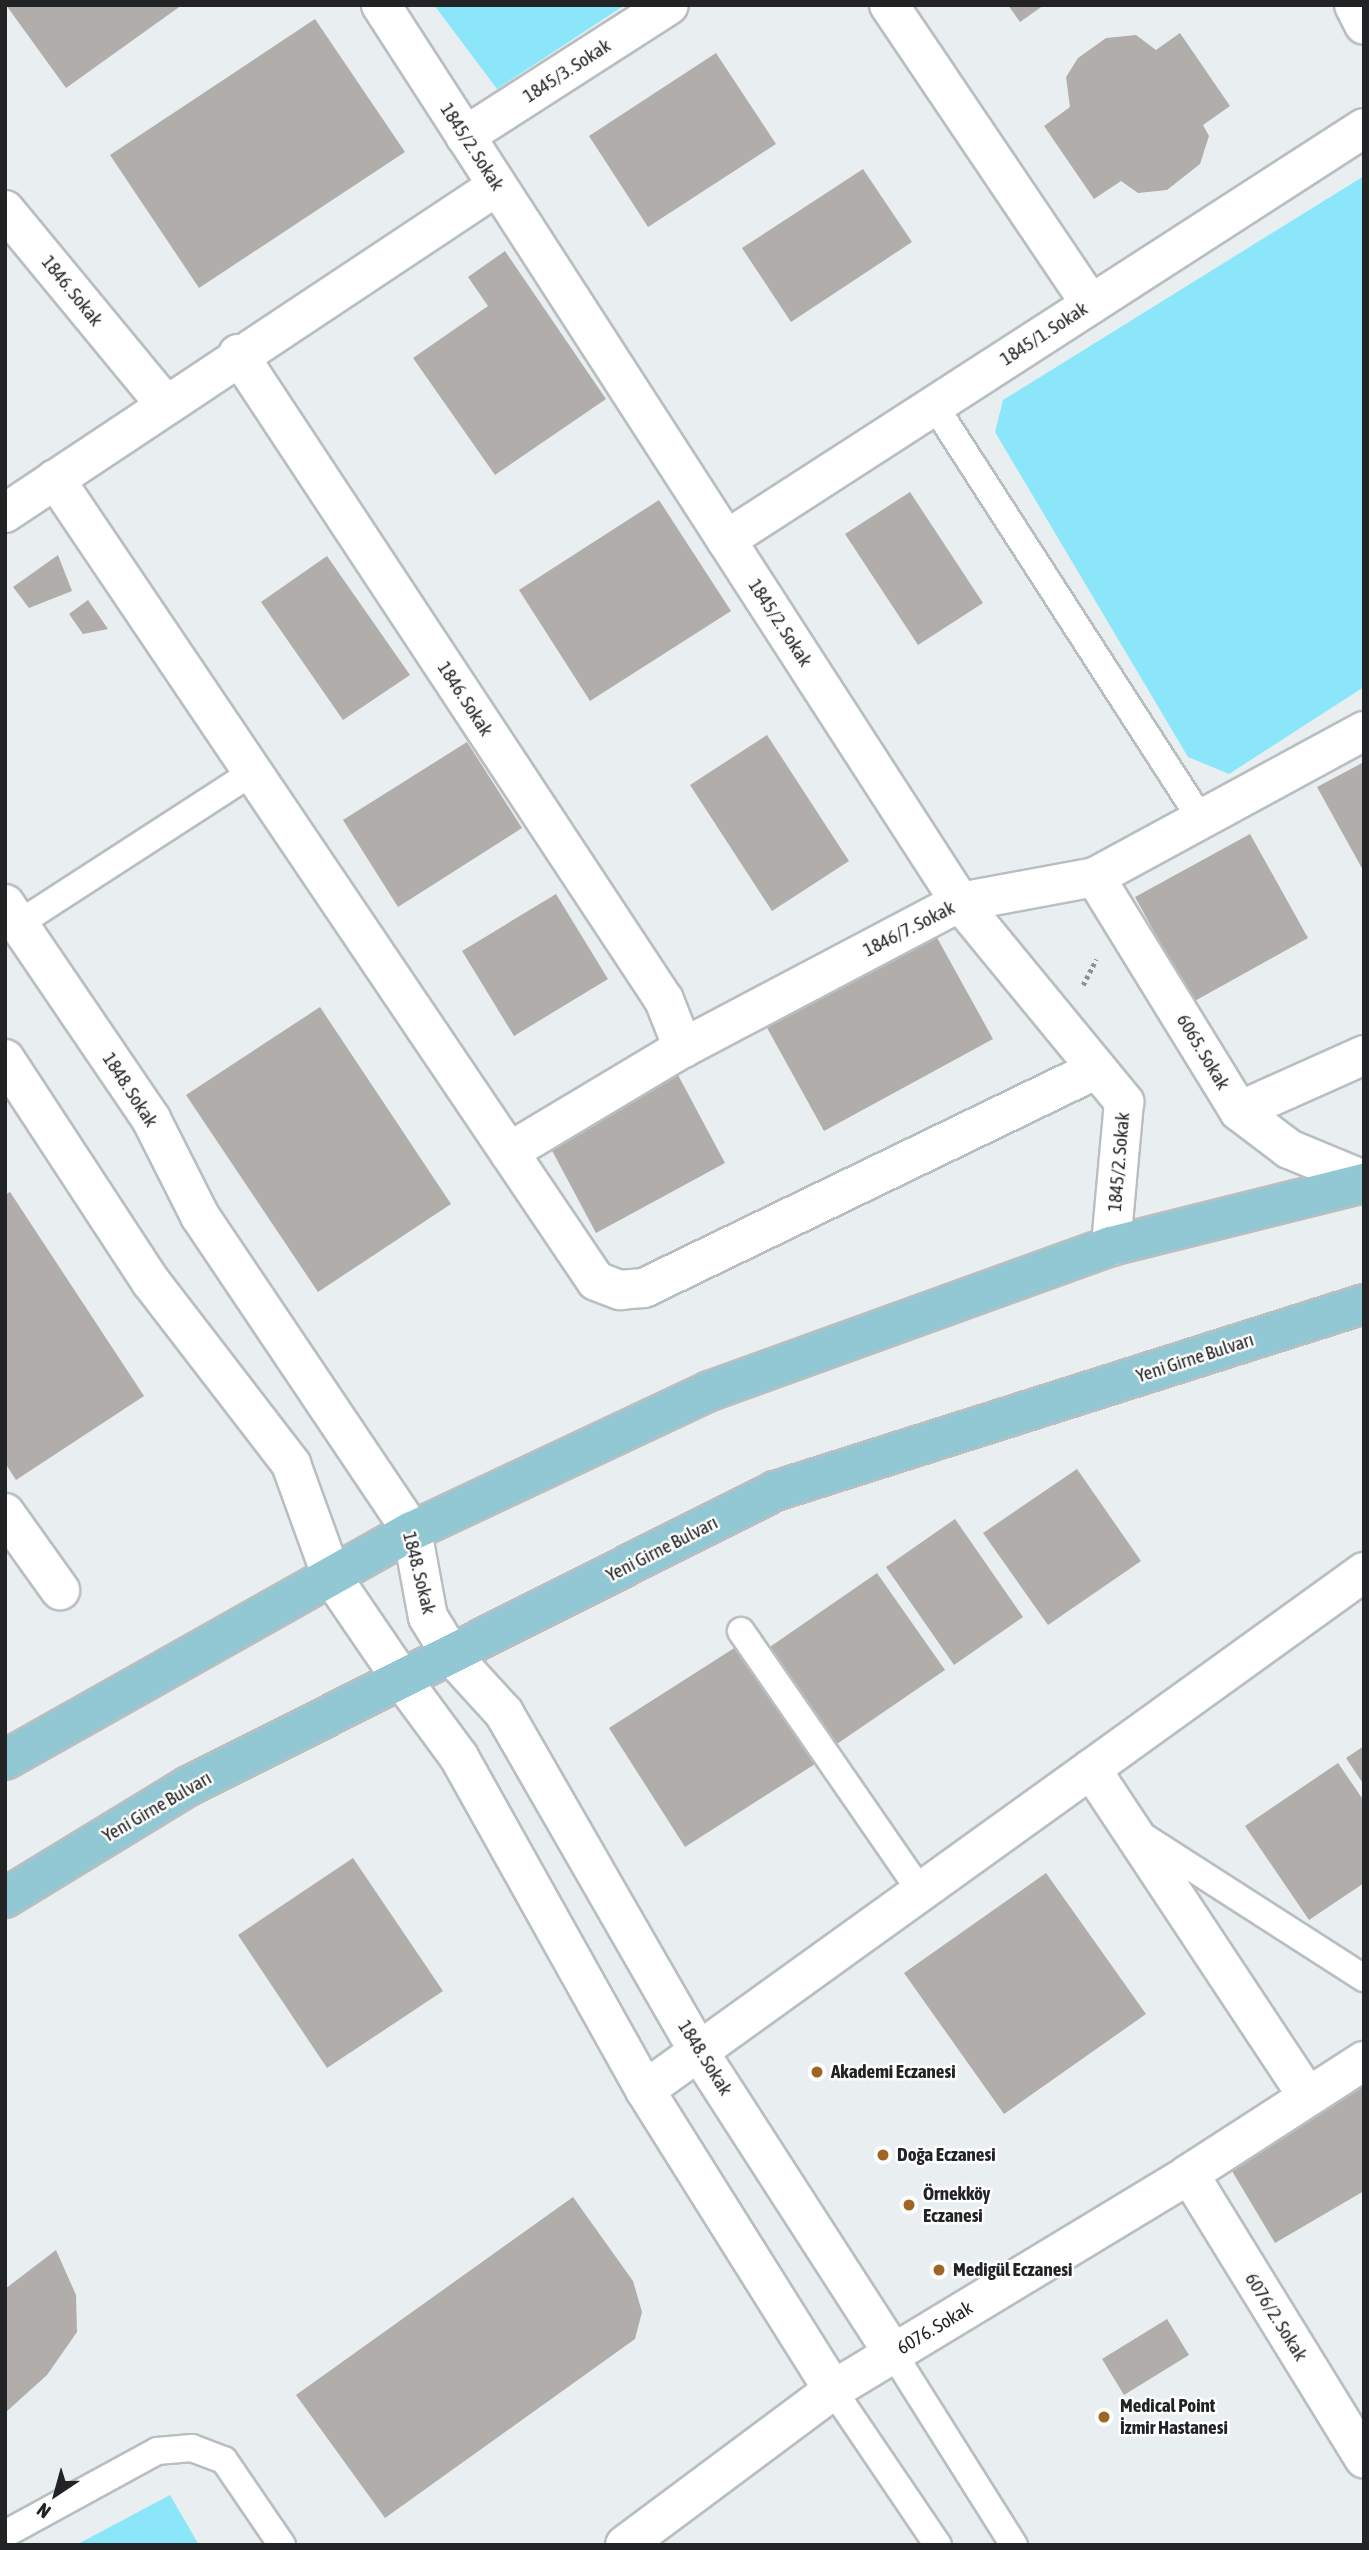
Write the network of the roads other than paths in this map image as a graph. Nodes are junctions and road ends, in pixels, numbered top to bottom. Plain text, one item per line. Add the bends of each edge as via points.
1 (381, 5) edge
2 (668, 5) edge
3 (889, 5) edge
4 (1354, 5) edge
5 (1364, 25) edge
6 (1364, 128) edge
7 (465, 136) junction
8 (497, 186) junction
9 (5, 210) edge
10 (1091, 304) junction
11 (238, 354) junction
12 (165, 404) junction
13 (934, 405) junction
14 (55, 479) junction
15 (5, 513) edge
16 (726, 540) junction
17 (1364, 731) edge
18 (251, 773) junction
19 (1201, 819) junction
20 (1095, 877) junction
21 (960, 902) junction
22 (12, 914) edge
23 (683, 1048) junction
24 (1364, 1055) edge
25 (5, 1059) edge
26 (1097, 1069) junction
27 (1239, 1111) junction
28 (509, 1152) junction
29 (1364, 1181) edge
30 (1111, 1246) junction
31 (1364, 1304) edge
32 (5, 1513) edge
33 (412, 1531) junction
34 (1364, 1572) edge
35 (332, 1577) junction
36 (60, 1590) dead end
37 (741, 1630) dead end
38 (452, 1656) junction
39 (403, 1681) junction
40 (5, 1760) edge
41 (1091, 1769) junction
42 (1130, 1828) junction
43 (921, 1892) junction
44 (5, 1898) edge
45 (1364, 1978) edge
46 (699, 2052) junction
47 (1364, 2061) edge
48 (645, 2090) junction
49 (1308, 2097) junction
50 (1189, 2174) junction
51 (894, 2353) junction
52 (833, 2390) junction
53 (1364, 2459) edge
54 (5, 2534) edge
55 (282, 2545) edge
56 (625, 2545) edge
57 (938, 2545) edge
58 (1014, 2545) edge

1 - 7 street, 1845/2. Sokak
2 - 7 street, 1845/3. Sokak
3 - 10 street
4 - 5 street
6 - 10 street, 1845/1. Sokak
7 - 8 street, 1845/2. Sokak
8 - 11 street
8 - 16 street, 1845/2. Sokak
9 - 12 street, 1846. Sokak
10 - 13 street, 1845/1. Sokak
11 - 12 street
11 - 23 street, 1846. Sokak via 664,1000
12 - 14 street
13 - 16 street, 1845/1. Sokak
13 - 19 lane
14 - 15 street
14 - 18 street
16 - 21 street, 1845/2. Sokak
17 - 19 street, 1846/7. Sokak
18 - 22 lane
18 - 28 street
19 - 20 street, 1846/7. Sokak
20 - 21 street, 1846/7. Sokak
20 - 27 street, 6065. Sokak
21 - 23 street, 1846/7. Sokak
21 - 26 street, 1845/2. Sokak
22 - 33 street, 1848. Sokak via 151,1119 200,1216
23 - 28 street, 1846/7. Sokak
24 - 27 street, 6065. Sokak
25 - 35 street via 151,1282 291,1464
26 - 28 street via 644,1288 620,1290 596,1281
26 - 30 street, 1845/2. Sokak via 1124,1101
27 - 29 street via 1289,1149
29 - 30 main road
30 - 33 main road via 710,1391
31 - 38 main road, Yeni Girne Bulvarı via 775,1491
32 - 36 street
33 - 35 main road
33 - 38 street, 1848. Sokak via 428,1617
34 - 41 street
35 - 39 street
35 - 40 main road
37 - 43 lane
38 - 39 main road, Yeni Girne Bulvarı
38 - 46 street, 1848. Sokak via 505,1713
39 - 44 main road, Yeni Girne Bulvarı via 187,1787
39 - 48 street via 459,1757
41 - 42 street
41 - 43 street
42 - 45 lane
42 - 49 street
43 - 46 street
46 - 48 street
46 - 51 street, 1848. Sokak
47 - 49 street, 6076. Sokak
48 - 52 street
49 - 50 street, 6076. Sokak
50 - 51 street, 6076. Sokak
50 - 53 street, 6076/2. Sokak
51 - 52 street, 6076. Sokak
51 - 58 lane
52 - 56 street, 6076. Sokak
52 - 57 lane
54 - 55 lane via 157,2451 183,2448 224,2460

